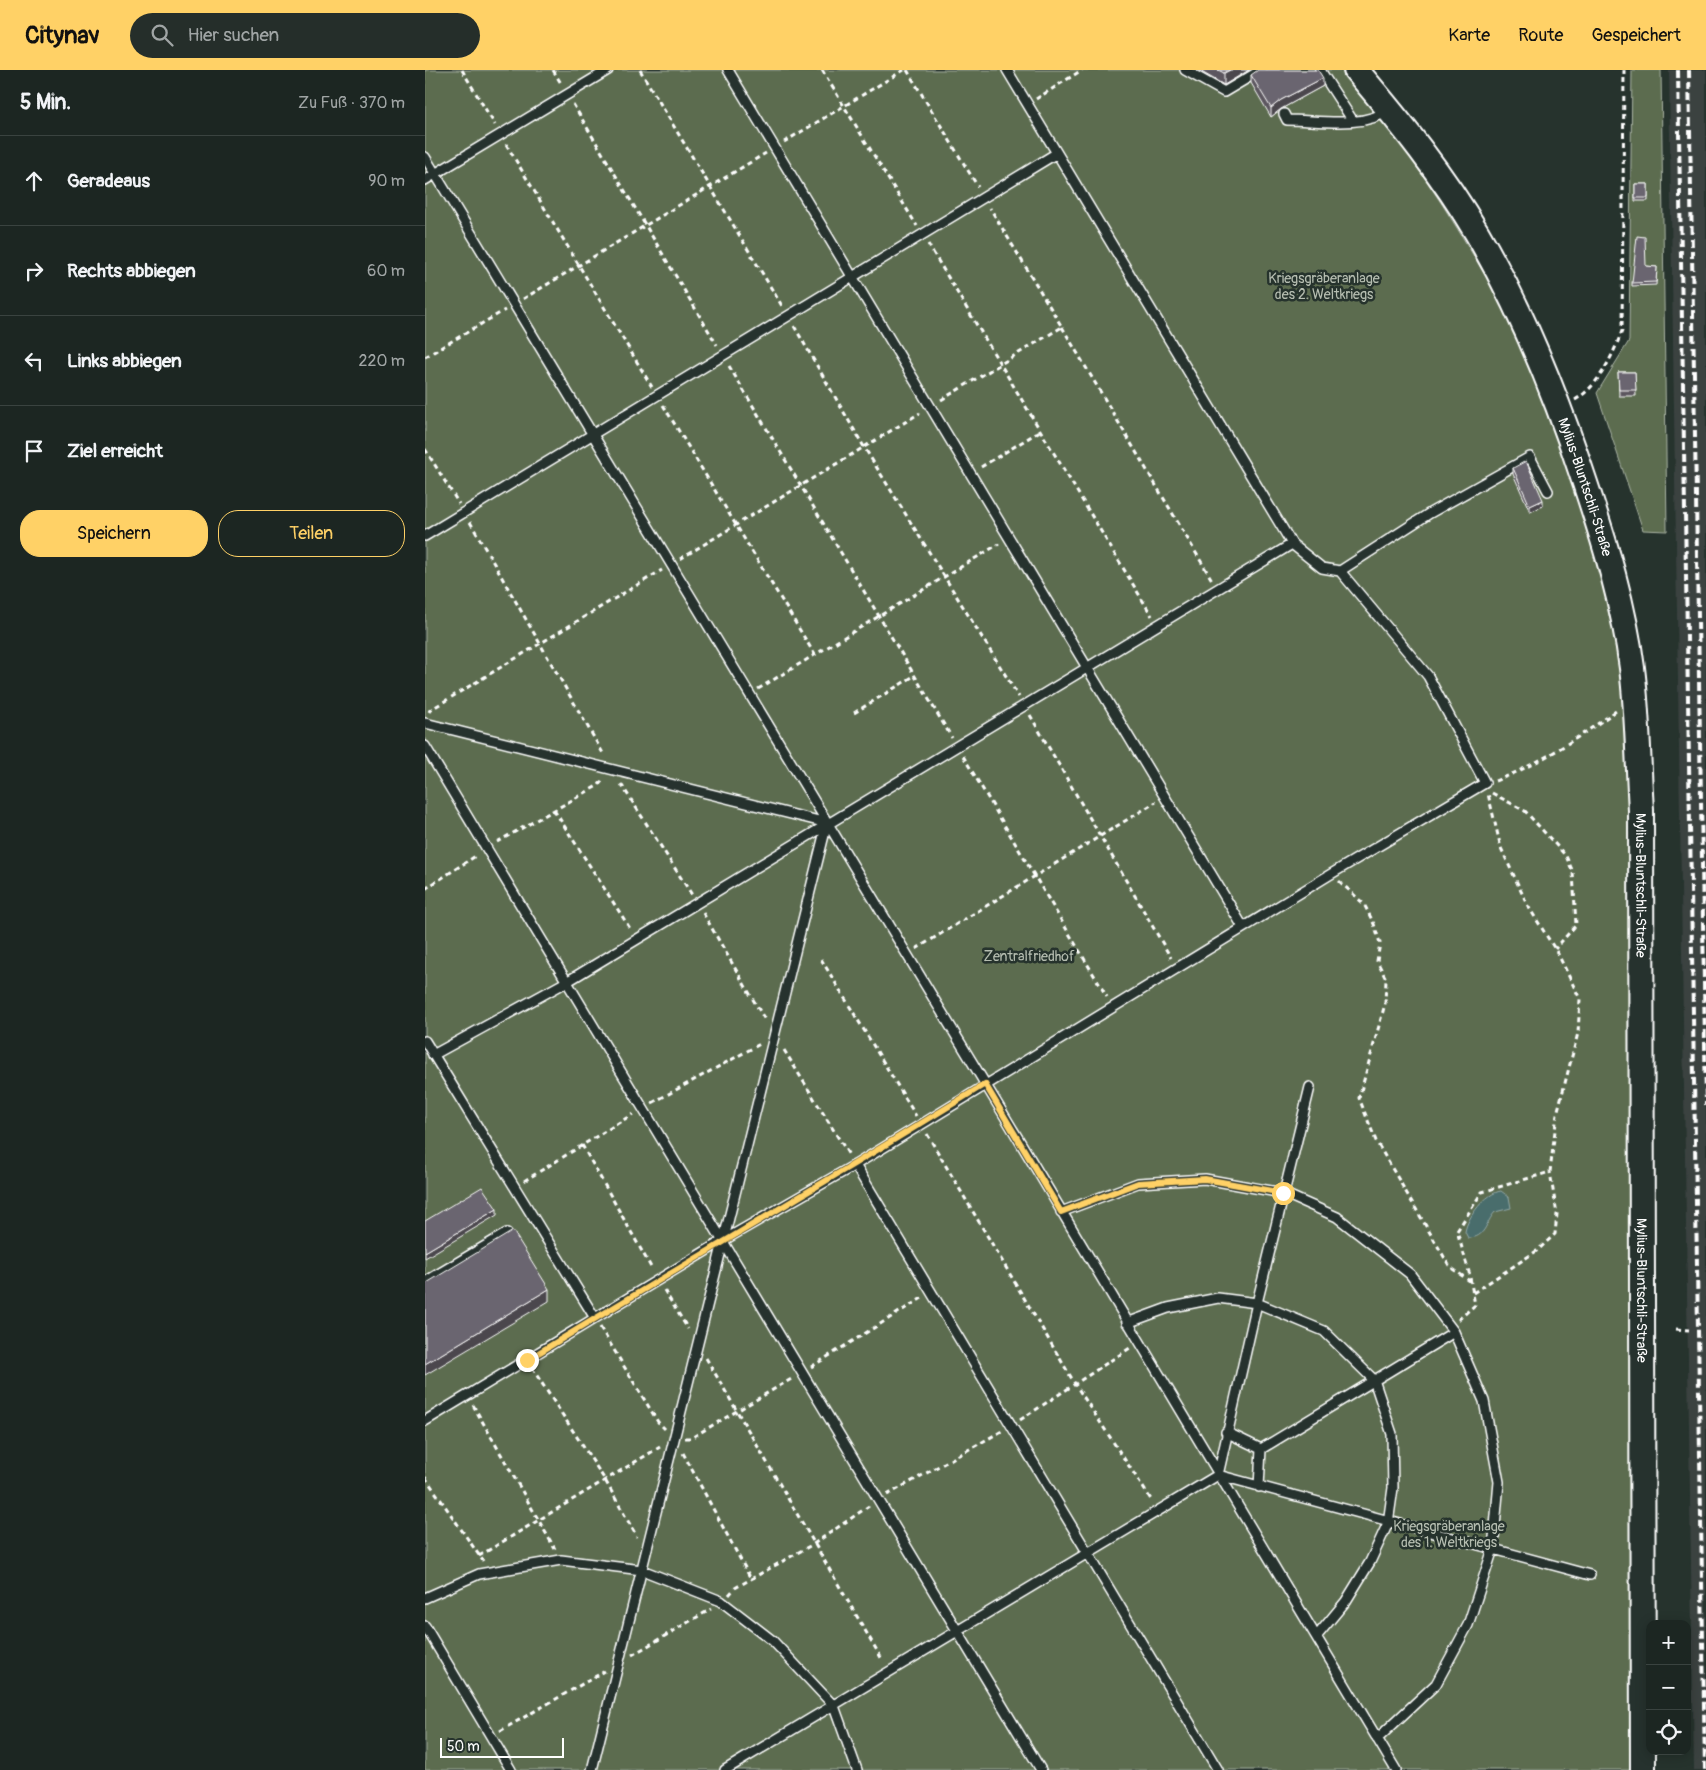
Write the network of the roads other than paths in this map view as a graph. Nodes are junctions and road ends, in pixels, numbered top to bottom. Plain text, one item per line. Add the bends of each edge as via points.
1 (608, 70) edge
2 (728, 70) edge
3 (1007, 70) edge
4 (1185, 70) edge
5 (1261, 70) edge
6 (1320, 70) edge
7 (1356, 70) edge
8 (1389, 110) junction
9 (1284, 114) dead end
10 (1353, 121) junction
11 (1057, 153) junction
12 (425, 156) edge
13 (435, 174) junction
14 (425, 180) edge
15 (853, 277) junction
16 (593, 435) junction
17 (1548, 491) dead end
18 (425, 536) edge
19 (1292, 544) junction
20 (1339, 571) junction
21 (1087, 667) junction
22 (425, 723) edge
23 (425, 746) edge
24 (827, 823) junction
25 (1243, 927) junction
26 (568, 981) junction
27 (425, 1041) edge
28 (433, 1055) junction
29 (985, 1084) junction
30 (1310, 1087) dead end
31 (855, 1165) junction
32 (1283, 1193) junction
33 (1061, 1212) junction
34 (507, 1233) edge
35 (724, 1240) junction
36 (425, 1282) edge
37 (1257, 1303) junction
38 (595, 1318) junction
39 (1127, 1323) junction
40 (1452, 1330) junction
41 (1374, 1380) junction
42 (425, 1421) edge
43 (1226, 1432) junction
44 (1261, 1449) junction
45 (1218, 1475) junction
46 (1259, 1487) junction
47 (1388, 1522) junction
48 (1493, 1549) junction
49 (1088, 1553) junction
50 (642, 1570) junction
51 (1590, 1575) dead end
52 (425, 1598) edge
53 (425, 1626) edge
54 (957, 1632) junction
55 (1317, 1636) junction
56 (833, 1706) junction
57 (1377, 1739) junction
58 (511, 1770) edge
59 (592, 1770) edge
60 (725, 1770) edge
61 (857, 1770) edge
62 (1041, 1770) edge
63 (1218, 1770) edge
64 (1395, 1770) edge
65 (1643, 1770) edge

1 - 13 lane
2 - 15 lane
3 - 11 lane
4 - 5 lane via 1223,92
6 - 10 lane
7 - 8 street, Mylius-Bluntschli-Straße
8 - 10 lane via 1381,116
8 - 65 street, Mylius-Bluntschli-Straße via 1477,233 1521,315 1559,408 1600,528 1632,668 1641,810
9 - 10 lane via 1287,120
11 - 15 lane
11 - 19 lane
12 - 13 lane
13 - 14 lane
13 - 16 lane
15 - 16 lane
15 - 21 lane
16 - 18 lane
16 - 24 lane
17 - 20 lane via 1530,457 1430,513
19 - 20 lane via 1322,568
19 - 21 lane
20 - 25 lane via 1428,676 1485,783
21 - 24 lane
21 - 25 lane
22 - 24 lane
23 - 26 lane
24 - 26 lane
24 - 29 lane
24 - 35 lane
25 - 29 lane
26 - 28 lane
26 - 35 lane
27 - 28 lane
28 - 38 lane
29 - 31 lane
29 - 33 lane
30 - 32 lane
31 - 35 lane
31 - 49 lane
32 - 33 lane via 1205,1179 1138,1183
32 - 37 lane
32 - 40 lane via 1337,1217 1409,1274
33 - 39 lane
34 - 36 lane
35 - 38 lane
35 - 50 lane
35 - 54 lane
37 - 39 lane via 1218,1298 1168,1308
37 - 41 lane via 1324,1331
37 - 43 lane
38 - 42 lane
39 - 45 lane
40 - 41 lane
40 - 48 lane via 1484,1401 1499,1482
41 - 44 lane
41 - 47 lane via 1392,1434 1393,1488
43 - 44 lane
43 - 45 lane
44 - 46 lane
45 - 46 lane
45 - 49 lane
45 - 55 lane
46 - 47 lane
47 - 48 lane
47 - 55 lane via 1346,1601
48 - 51 lane
48 - 57 lane via 1468,1625 1436,1684
49 - 54 lane
49 - 63 lane
50 - 52 lane via 561,1560 479,1574
50 - 56 lane via 723,1603 773,1641
50 - 59 lane
53 - 58 lane
54 - 56 lane
54 - 62 lane
55 - 57 lane
56 - 60 lane
56 - 61 lane
57 - 64 lane

